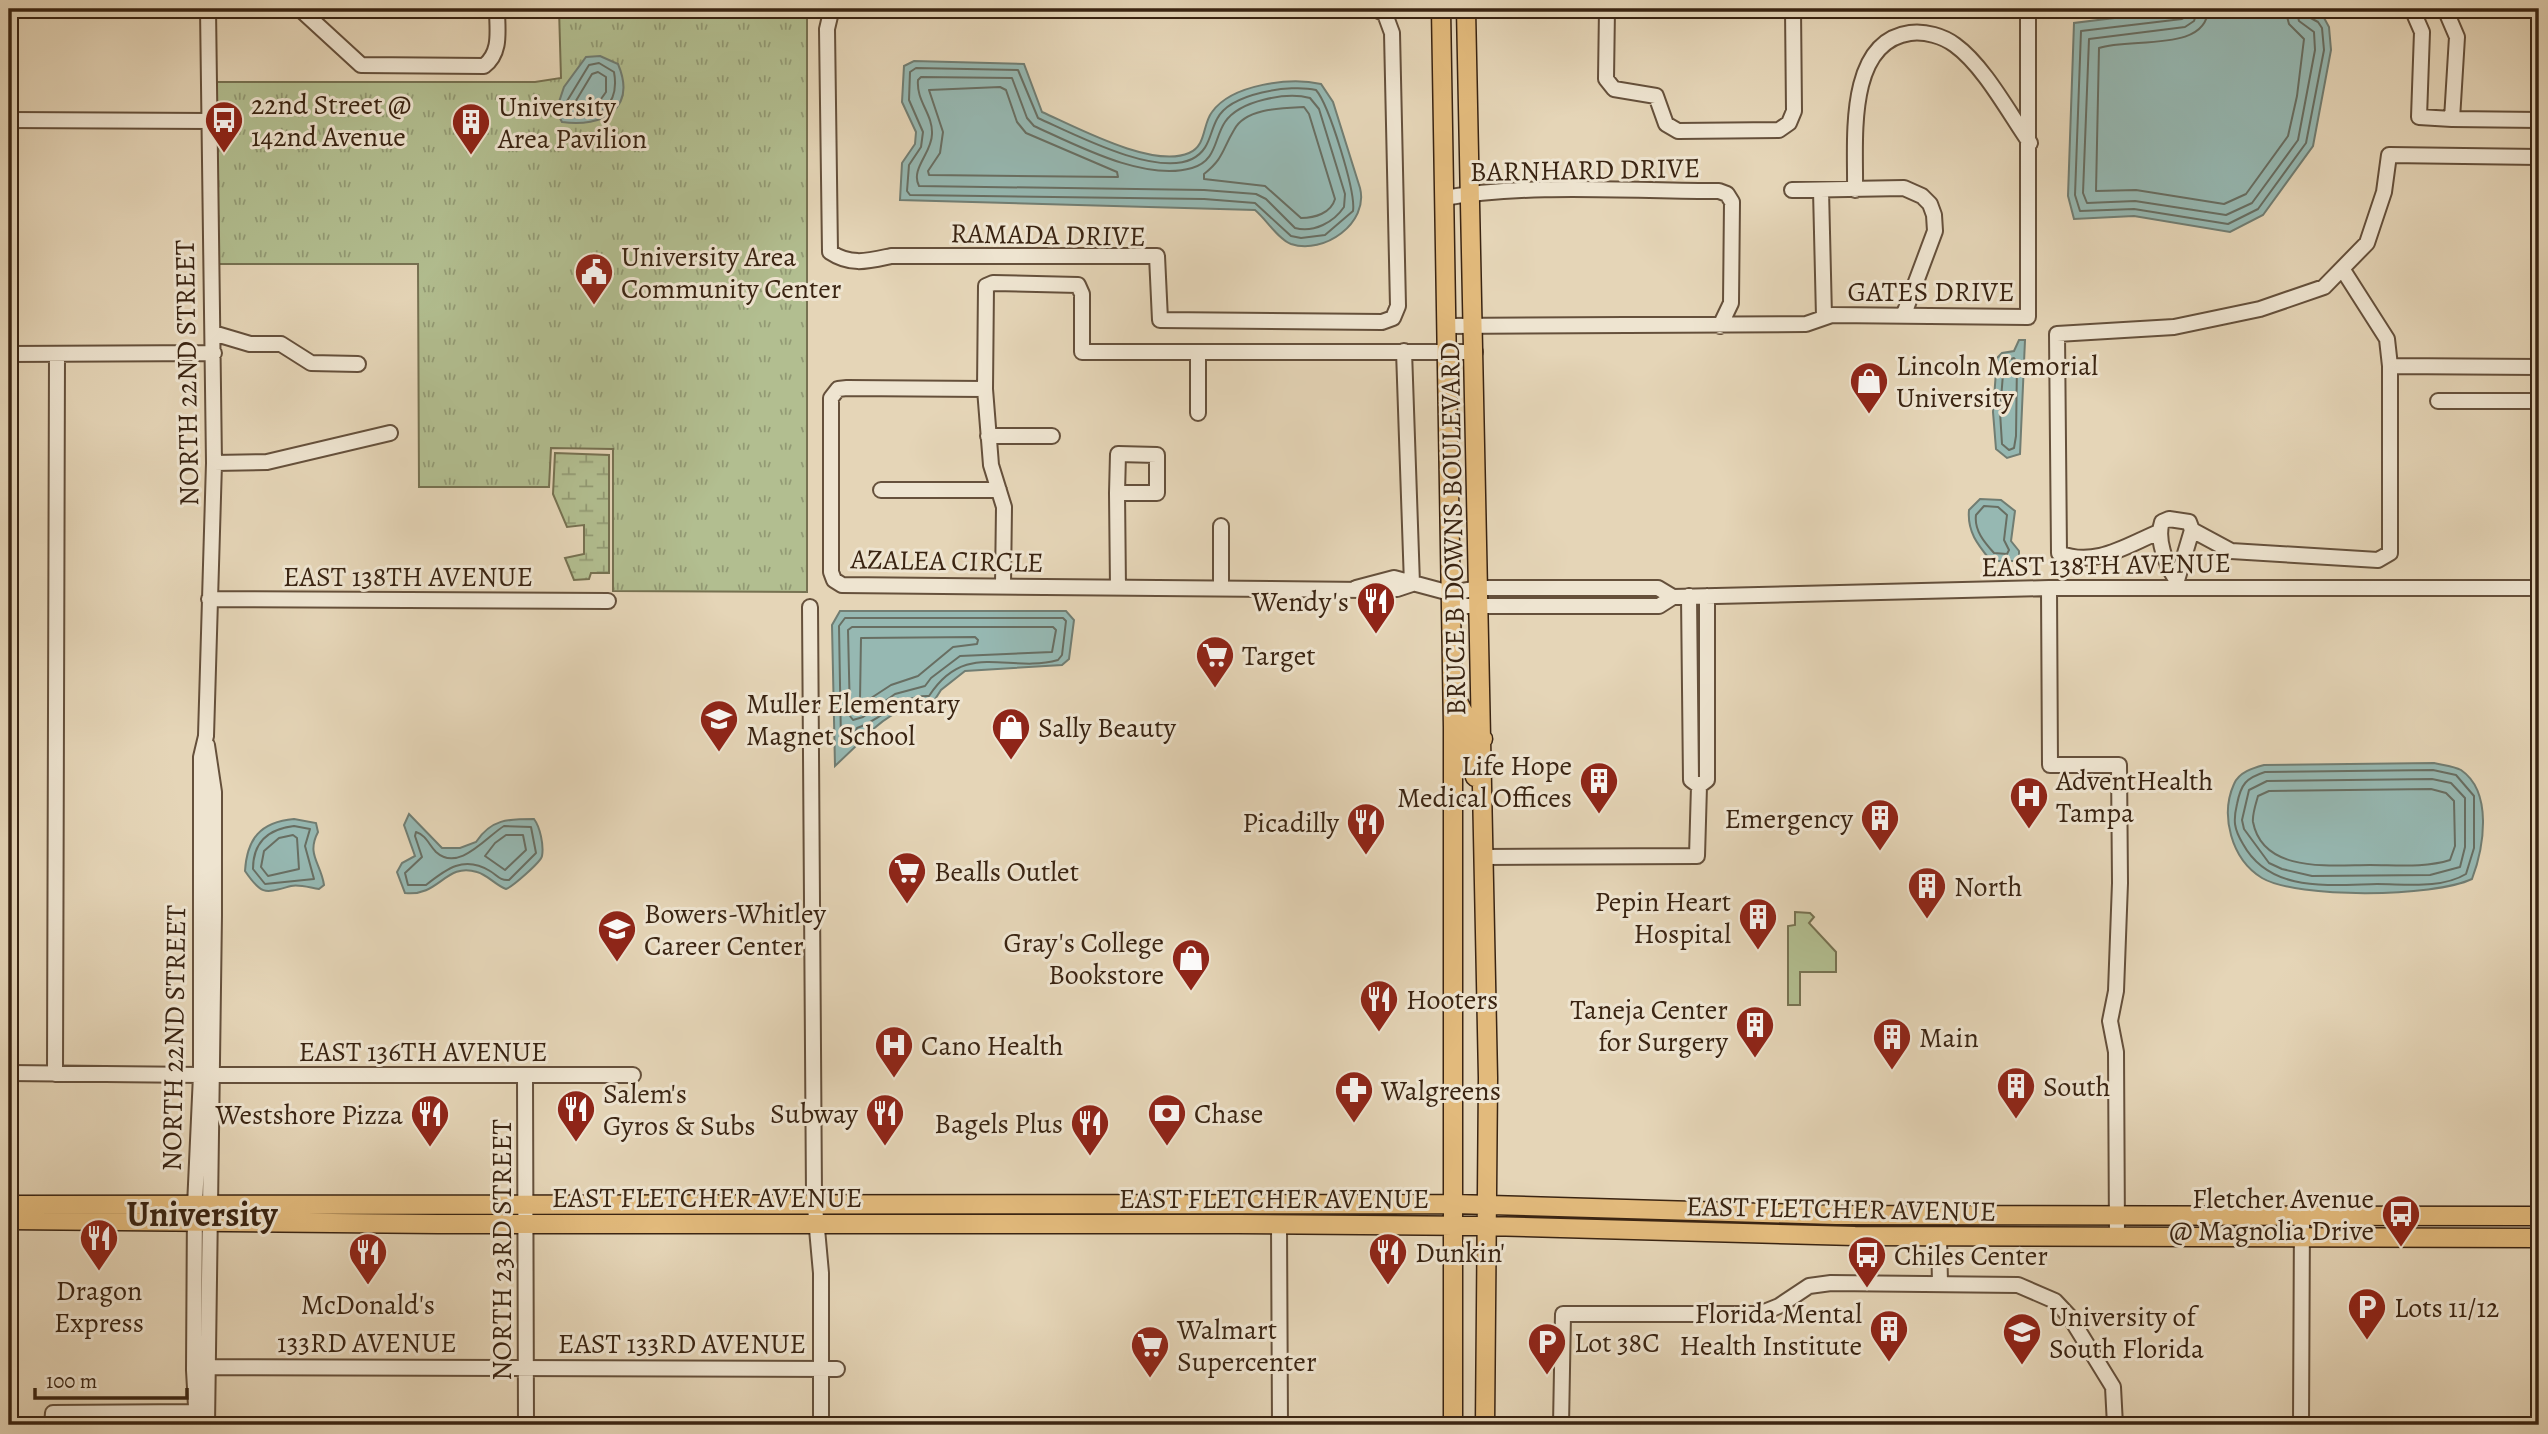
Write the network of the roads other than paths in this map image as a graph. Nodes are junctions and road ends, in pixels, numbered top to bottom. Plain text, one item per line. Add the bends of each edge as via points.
1 (208, 9) edge
2 (300, 9) edge
3 (497, 9) edge
4 (838, 9) edge
5 (1375, 9) edge
6 (1441, 9) edge
7 (1466, 9) edge
8 (1608, 9) edge
9 (1793, 9) edge
10 (2028, 9) edge
11 (2412, 9) edge
12 (2445, 9) edge
13 (2452, 119) junction
14 (9, 120) edge
15 (2539, 120) edge
16 (209, 121) junction
17 (2030, 143) junction
18 (2539, 157) edge
19 (1792, 190) dead end
20 (1821, 190) junction
21 (1855, 190) junction
22 (1469, 194) junction
23 (1444, 198) junction
24 (2343, 270) junction
25 (1904, 314) junction
26 (1824, 317) junction
27 (1446, 326) junction
28 (1474, 326) junction
29 (1720, 326) junction
30 (213, 333) junction
31 (1404, 351) junction
32 (1447, 351) junction
33 (1198, 352) junction
34 (1475, 352) junction
35 (214, 353) junction
36 (9, 354) edge
37 (57, 354) junction
38 (358, 364) dead end
39 (2390, 366) junction
40 (2539, 367) edge
41 (985, 389) junction
42 (2438, 401) dead end
43 (2539, 401) edge
44 (1198, 413) dead end
45 (390, 433) dead end
46 (988, 436) junction
47 (1052, 436) dead end
48 (214, 463) junction
49 (881, 489) dead end
50 (999, 490) junction
51 (1117, 493) dead end
52 (1221, 526) dead end
53 (2192, 530) junction
54 (2159, 532) junction
55 (1410, 559) junction
56 (1394, 578) junction
57 (2175, 583) junction
58 (1412, 584) junction
59 (1003, 585) junction
60 (2539, 587) edge
61 (1118, 588) junction
62 (1221, 588) junction
63 (1356, 588) junction
64 (1480, 588) junction
65 (2049, 588) junction
66 (1689, 596) junction
67 (1707, 596) junction
68 (1673, 597) junction
69 (209, 599) junction
70 (1450, 600) junction
71 (608, 601) dead end
72 (810, 607) dead end
73 (1480, 607) junction
74 (1452, 688) junction
75 (1453, 727) junction
76 (206, 736) junction
77 (1483, 739) junction
78 (1699, 786) junction
79 (214, 792) junction
80 (201, 813) junction
81 (1484, 825) junction
82 (1485, 857) junction
83 (200, 882) junction
84 (214, 915) junction
85 (9, 1073) edge
86 (55, 1073) junction
87 (207, 1075) junction
88 (633, 1075) dead end
89 (525, 1076) junction
90 (527, 1204) junction
91 (1454, 1204) junction
92 (1486, 1204) junction
93 (9, 1205) edge
94 (1212, 1205) junction
95 (202, 1213) junction
96 (817, 1214) junction
97 (2116, 1216) junction
98 (2302, 1216) junction
99 (2539, 1216) edge
100 (9, 1220) edge
101 (1103, 1223) junction
102 (527, 1224) junction
103 (1279, 1224) junction
104 (1454, 1225) junction
105 (1485, 1226) junction
106 (1939, 1236) junction
107 (2116, 1236) junction
108 (2302, 1237) junction
109 (2539, 1238) edge
110 (1940, 1283) junction
111 (208, 1367) junction
112 (526, 1367) junction
113 (821, 1369) junction
114 (837, 1369) dead end
115 (196, 1418) edge
116 (52, 1425) edge
117 (207, 1425) edge
118 (526, 1425) edge
119 (821, 1425) edge
120 (1280, 1425) edge
121 (1453, 1425) edge
122 (1485, 1425) edge
123 (1561, 1425) edge
124 (2115, 1425) edge
125 (2301, 1425) edge

1 - 16 street, NORTH 22ND STREET
2 - 3 street via 361,65 484,66 496,49
4 - 5 street, RAMADA DRIVE via 831,12 827,29 830,252 840,259 855,263 891,256 1157,256 1160,320 1382,322 1393,318 1398,306 1396,186 1392,33 1385,14
6 - 23 main road, BRUCE B DOWNS BOULEVARD
7 - 22 main road, BRUCE B DOWNS BOULEVARD
8 - 9 street via 1606,79 1614,89 1656,96 1666,124 1678,131 1779,130 1789,123 1794,111
10 - 17 street, GATES DRIVE
11 - 13 street via 2422,32 2419,117
12 - 13 street via 2457,37
13 - 15 street
14 - 16 street
16 - 30 street, NORTH 22ND STREET
17 - 21 street via 1972,61 1955,45 1919,32 1900,34 1875,52 1857,98
17 - 25 street, GATES DRIVE via 2028,317
18 - 24 street via 2389,155 2385,192 2367,243
19 - 20 street
20 - 21 street
20 - 26 street
21 - 25 street via 1904,188 1922,196 1934,215 1935,231
22 - 23 street, BARNHARD DRIVE
22 - 28 main road, BRUCE B DOWNS BOULEVARD
22 - 29 street, BARNHARD DRIVE via 1727,194 1732,202 1731,303
23 - 27 main road, BRUCE B DOWNS BOULEVARD
24 - 39 street via 2387,339
24 - 54 street via 2324,287 2252,311 2174,327 2057,334 2059,553 2070,558 2119,553 2136,540
25 - 26 street, GATES DRIVE
26 - 29 street, GATES DRIVE via 1806,324
27 - 28 street, GATES DRIVE
27 - 32 main road, BRUCE B DOWNS BOULEVARD
28 - 29 street, GATES DRIVE
28 - 34 main road, BRUCE B DOWNS BOULEVARD
30 - 35 street, NORTH 22ND STREET
30 - 38 street via 250,344 281,344 311,363
31 - 32 street
31 - 33 street
31 - 55 street
32 - 34 street
32 - 70 main road, BRUCE B DOWNS BOULEVARD
33 - 41 street via 1082,352 1078,285 993,283 986,286 984,298
33 - 44 street
34 - 64 main road, BRUCE B DOWNS BOULEVARD
35 - 37 street
35 - 48 street, NORTH 22ND STREET
36 - 37 street
37 - 86 street
39 - 40 street
39 - 53 street via 2390,553 2378,560 2251,555 2223,549
41 - 46 street
41 - 59 street, AZALEA CIRCLE via 838,390 831,398 831,572 842,585
42 - 43 street
45 - 48 street via 267,462
46 - 47 street
46 - 50 street
48 - 69 street, NORTH 22ND STREET
49 - 50 street
50 - 59 street via 1004,507
51 - 61 street
52 - 62 street
53 - 54 street via 2189,522 2169,519 2162,522
53 - 57 street
54 - 57 street
55 - 56 street
55 - 58 street
56 - 58 street, AZALEA CIRCLE
56 - 63 street, AZALEA CIRCLE
57 - 60 street, EAST 138TH AVENUE
57 - 65 street, EAST 138TH AVENUE
58 - 63 street, AZALEA CIRCLE via 1396,589
58 - 70 street, AZALEA CIRCLE
59 - 61 street, AZALEA CIRCLE
61 - 62 street, AZALEA CIRCLE
62 - 63 street, AZALEA CIRCLE
64 - 68 street, EAST 138TH AVENUE via 1658,588
64 - 70 street, EAST 138TH AVENUE
64 - 73 main road, BRUCE B DOWNS BOULEVARD
65 - 67 street, EAST 138TH AVENUE
65 - 97 street via 2050,765 2119,765 2120,883 2116,991 2110,1021 2116,1052
66 - 67 street, EAST 138TH AVENUE
66 - 68 street, EAST 138TH AVENUE
66 - 78 street via 1691,780
67 - 78 street via 1707,780
68 - 73 street, EAST 138TH AVENUE via 1659,606
69 - 71 street, EAST 138TH AVENUE
69 - 76 street, NORTH 22ND STREET
70 - 73 street, EAST 138TH AVENUE
70 - 74 main road, BRUCE B DOWNS BOULEVARD
72 - 96 street
73 - 77 main road, BRUCE B DOWNS BOULEVARD
74 - 75 main road, BRUCE B DOWNS BOULEVARD
74 - 77 main road via 1469,724
75 - 81 main road via 1470,749
75 - 91 main road, BRUCE B DOWNS BOULEVARD
76 - 79 street, NORTH 22ND STREET
76 - 80 street, NORTH 22ND STREET via 201,757
77 - 81 main road, BRUCE B DOWNS BOULEVARD
78 - 82 street via 1697,856
79 - 80 street
79 - 84 street, NORTH 22ND STREET
80 - 83 street, NORTH 22ND STREET
81 - 82 main road, BRUCE B DOWNS BOULEVARD
82 - 92 main road, BRUCE B DOWNS BOULEVARD
83 - 84 street
83 - 87 street, NORTH 22ND STREET
84 - 87 street, NORTH 22ND STREET
85 - 86 street, EAST 136TH AVENUE
86 - 87 street, EAST 136TH AVENUE
87 - 89 street, EAST 136TH AVENUE
87 - 95 street, NORTH 22ND STREET
88 - 89 street, EAST 136TH AVENUE
89 - 90 street, NORTH 23RD STREET
90 - 95 main road, EAST FLETCHER AVENUE
90 - 96 main road, EAST FLETCHER AVENUE
90 - 102 street, NORTH 23RD STREET
91 - 92 main road, EAST FLETCHER AVENUE
91 - 94 main road, EAST FLETCHER AVENUE
91 - 104 main road, BRUCE B DOWNS BOULEVARD
92 - 97 main road, EAST FLETCHER AVENUE via 1836,1215
92 - 105 main road, BRUCE B DOWNS BOULEVARD
93 - 95 main road, EAST FLETCHER AVENUE
94 - 96 main road, EAST FLETCHER AVENUE
94 - 101 main road via 1175,1215 1133,1215
95 - 100 main road, EAST FLETCHER AVENUE
95 - 102 main road, EAST FLETCHER AVENUE
95 - 111 street, NORTH 22ND STREET
95 - 115 street, NORTH 22ND STREET
96 - 101 main road, EAST FLETCHER AVENUE
96 - 102 main road, EAST FLETCHER AVENUE
96 - 113 street
97 - 98 main road, EAST FLETCHER AVENUE
97 - 107 street
98 - 99 main road, EAST FLETCHER AVENUE
98 - 108 street
101 - 103 main road, EAST FLETCHER AVENUE
102 - 112 street, NORTH 23RD STREET
103 - 104 main road, EAST FLETCHER AVENUE
103 - 120 street
104 - 105 main road, EAST FLETCHER AVENUE
104 - 121 main road, BRUCE B DOWNS BOULEVARD
105 - 106 main road, EAST FLETCHER AVENUE
105 - 122 main road, BRUCE B DOWNS BOULEVARD
106 - 107 main road, EAST FLETCHER AVENUE
106 - 110 street
107 - 108 main road, EAST FLETCHER AVENUE
108 - 109 main road, EAST FLETCHER AVENUE
108 - 125 street
110 - 123 street via 1809,1286 1779,1306 1747,1315 1563,1314
110 - 124 street via 2018,1285 2055,1301 2108,1376
111 - 112 street, 133RD AVENUE
111 - 117 street, NORTH 22ND STREET
112 - 113 street, EAST 133RD AVENUE
112 - 118 street, NORTH 23RD STREET
113 - 114 street, EAST 133RD AVENUE
113 - 119 street
115 - 116 street via 53,1413

